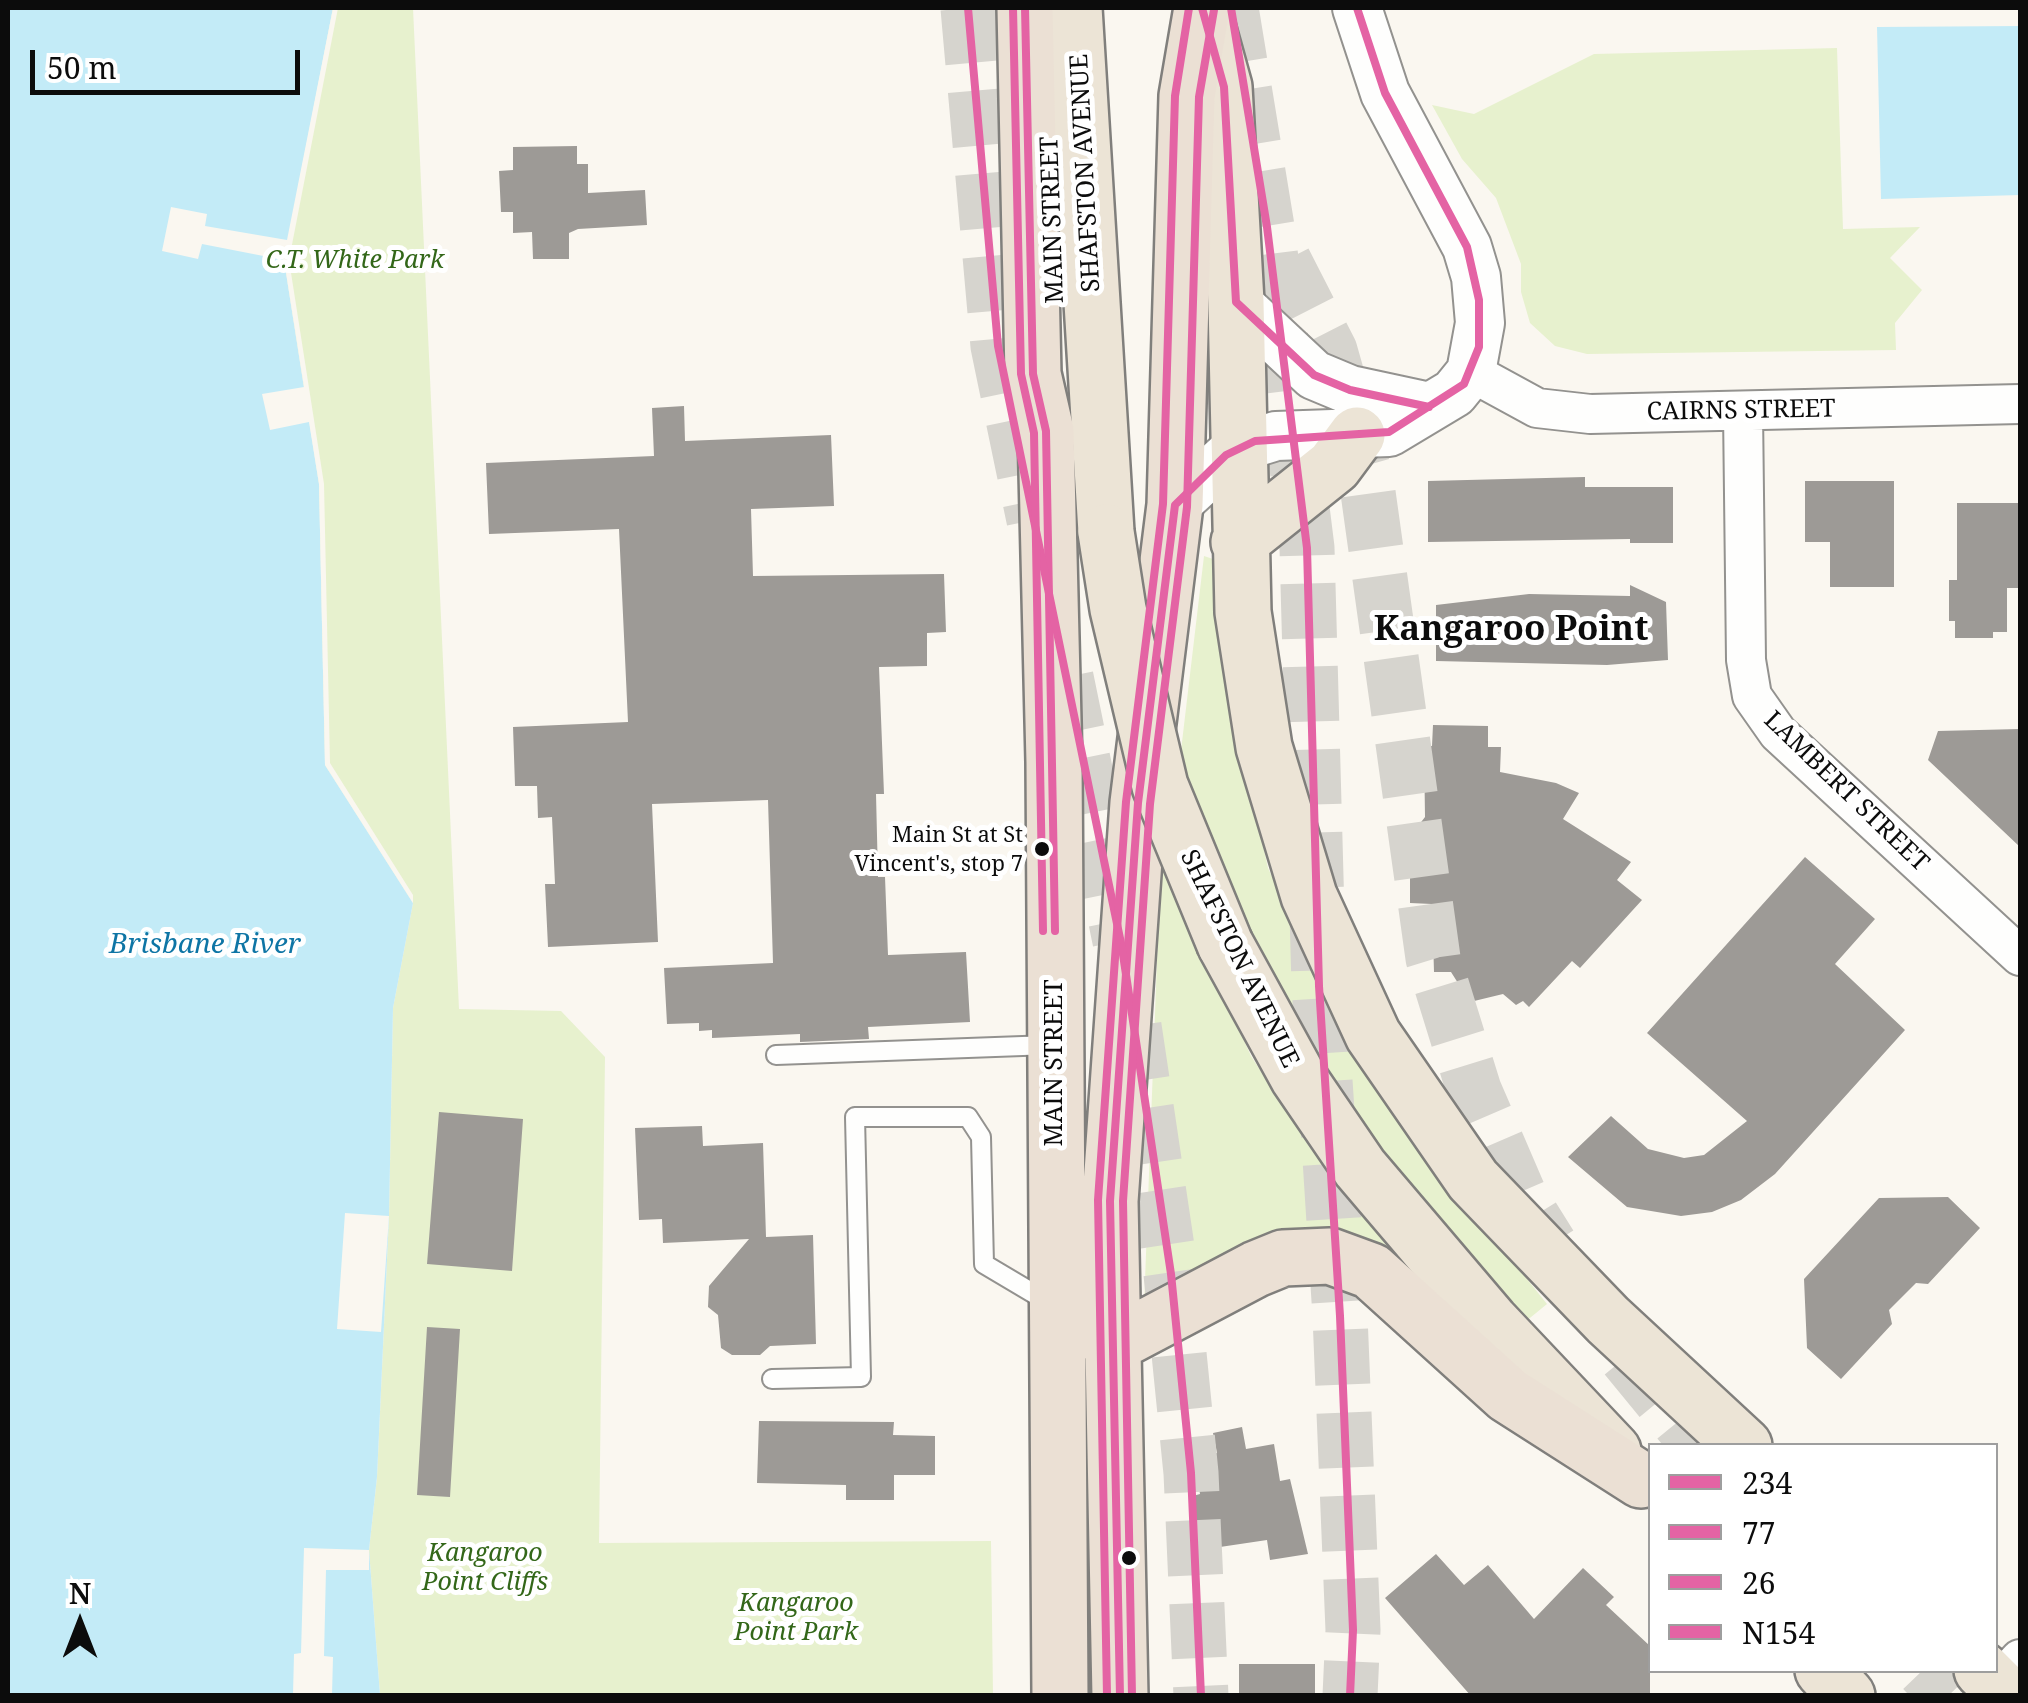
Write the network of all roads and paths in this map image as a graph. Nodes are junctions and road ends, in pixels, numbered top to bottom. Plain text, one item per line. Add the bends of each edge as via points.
1 (1024, 8) edge
2 (1050, 8) edge
3 (1074, 8) edge
4 (1202, 8) edge
5 (1356, 8) edge
6 (1236, 302) junction
7 (1471, 372) junction
8 (2020, 404) edge
9 (1429, 407) junction
10 (1743, 411) junction
11 (1046, 431) junction
12 (1358, 435) junction
13 (1237, 448) junction
14 (1175, 505) junction
15 (1239, 542) junction
16 (2020, 956) edge
17 (1055, 1045) junction
18 (776, 1055) dead end
19 (1057, 1307) junction
20 (1110, 1346) junction
21 (772, 1378) dead end
22 (1741, 1443) edge
23 (1646, 1485) edge
24 (1826, 1673) edge
25 (1060, 1696) edge
26 (1120, 1696) edge
27 (1847, 1696) edge

1 - 11 highway, MAIN STREET via 1033,374
2 - 11 highway, MAIN STREET via 1058,376
3 - 23 main road, SHAFSTON AVENUE, bridge via 1106,532 1160,786 1226,944 1298,1077 1360,1168 1479,1309
4 - 6 main road via 1224,87
4 - 14 highway via 1187,96
5 - 7 street via 1385,93 1467,247 1480,323
6 - 9 street via 1314,376
6 - 13 main road
7 - 9 street via 1454,393
7 - 10 street, CAIRNS STREET via 1559,412
8 - 10 street, CAIRNS STREET
9 - 12 street via 1389,432
10 - 16 street, LAMBERT STREET via 1752,696 1778,733
11 - 17 highway, MAIN STREET
12 - 13 street via 1276,436
12 - 15 main road via 1334,466
13 - 14 street
13 - 15 main road
14 - 20 highway via 1138,803 1110,1201
15 - 22 main road via 1242,612 1264,747 1309,896 1374,1036 1442,1140 1519,1232
17 - 18 lane
17 - 19 highway, MAIN STREET
19 - 21 lane via 984,1264 981,1137 968,1118 855,1117 861,1378
19 - 25 highway, MAIN STREET
20 - 23 highway via 1256,1269 1283,1258 1330,1256 1371,1271 1508,1396
20 - 26 highway
24 - 27 main road

